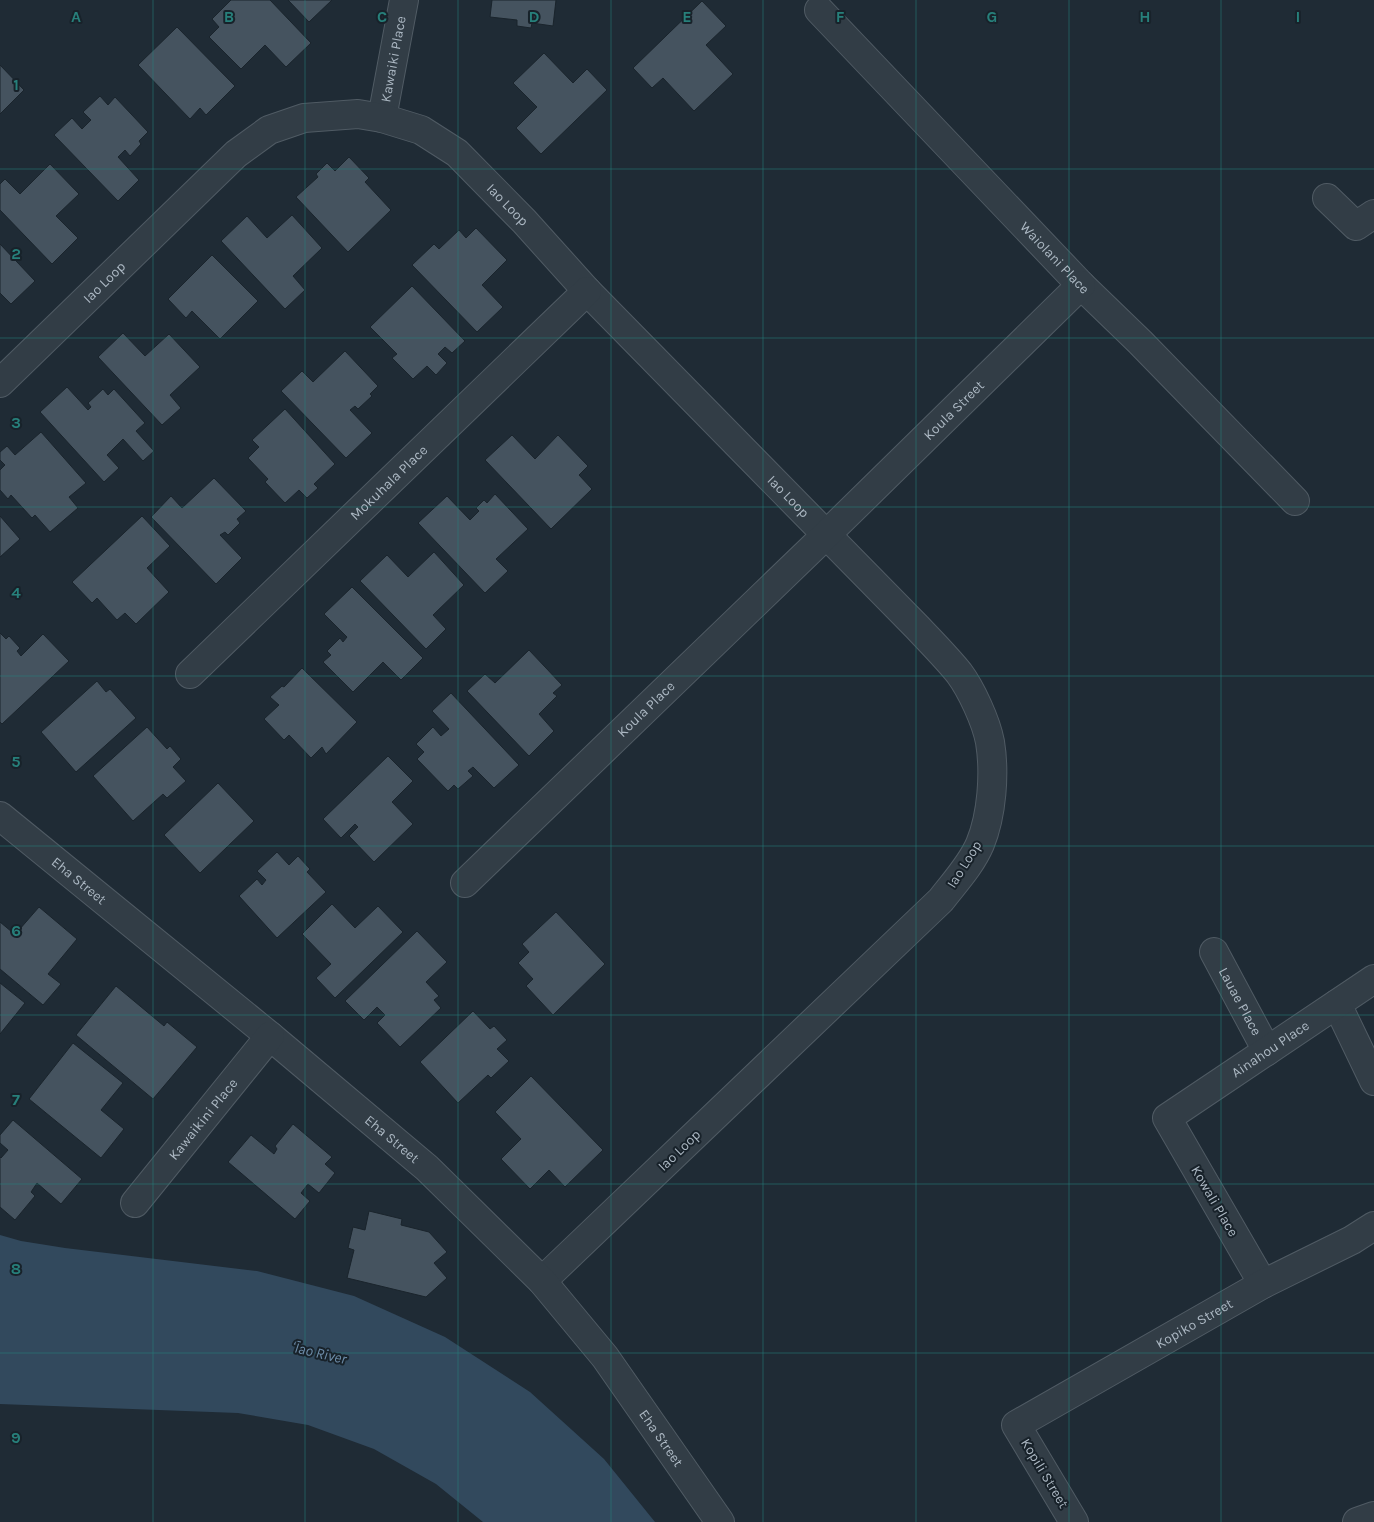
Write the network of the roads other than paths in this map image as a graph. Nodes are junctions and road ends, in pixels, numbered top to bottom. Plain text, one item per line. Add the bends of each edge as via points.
1 (404, 0) edge
2 (819, 10) dead end
3 (382, 118) junction
4 (1327, 198) dead end
5 (1374, 214) edge
6 (1081, 286) junction
7 (587, 291) junction
8 (0, 383) edge
9 (1295, 501) dead end
10 (826, 535) junction
11 (190, 674) dead end
12 (3, 826) edge
13 (465, 883) dead end
14 (1214, 952) dead end
15 (1374, 979) edge
16 (1337, 1004) junction
17 (270, 1036) junction
18 (1267, 1051) junction
19 (1374, 1081) edge
20 (1167, 1118) joint
21 (135, 1203) dead end
22 (1374, 1226) edge
23 (542, 1282) junction
24 (1262, 1284) junction
25 (1016, 1425) joint
26 (1374, 1516) edge
27 (720, 1522) edge
28 (1074, 1522) edge
29 (1357, 1522) edge

1 - 3 street, Kawaiki Place
2 - 6 street, Waiolani Place
3 - 7 street, Iao Loop via 421,130 457,153
3 - 8 street, Iao Loop via 358,114 304,118 269,130 236,154
4 - 5 street via 1356,226
6 - 9 street, Waiolani Place
6 - 10 street, Koula Street
7 - 10 street, Iao Loop
7 - 11 street, Mokuhala Place
10 - 13 street, Koula Place
10 - 23 street, Iao Loop via 959,673 978,707 990,742 992,772 991,805 980,844 940,900
12 - 17 street, Eha Street
14 - 18 street, Lauae Place
15 - 16 street, Ainahou Place
16 - 18 street, Ainahou Place
16 - 19 street
17 - 21 street, Kawaikini Place
17 - 23 street, Eha Street via 427,1168
18 - 20 street, Ainahou Place
20 - 24 street, Kowali Place
22 - 24 street, Kopiko Street
23 - 27 street, Eha Street via 605,1357
24 - 25 street, Kopiko Street
25 - 28 street, Kopili Street
26 - 29 street

